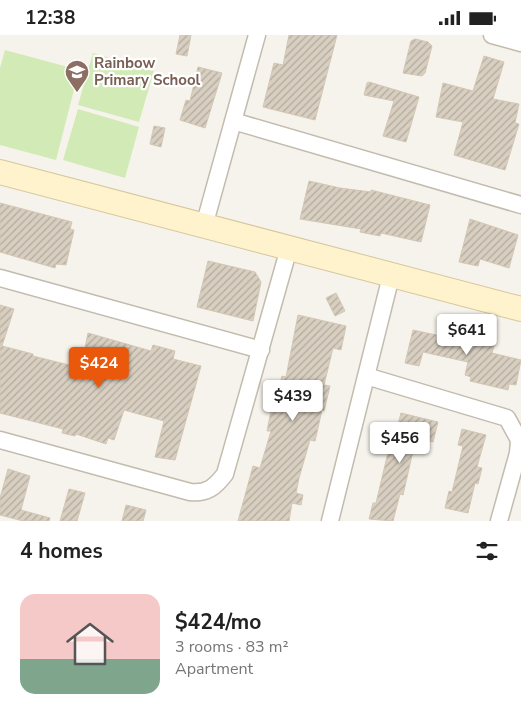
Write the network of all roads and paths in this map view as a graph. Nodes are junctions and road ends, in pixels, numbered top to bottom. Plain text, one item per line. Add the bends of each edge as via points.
1 (256, 35) edge
2 (492, 35) edge
3 (521, 43) edge
4 (233, 121) junction
5 (0, 172) edge
6 (521, 205) edge
7 (204, 226) junction
8 (289, 248) junction
9 (391, 276) junction
10 (0, 277) edge
11 (521, 309) edge
12 (261, 350) junction
13 (366, 377) junction
14 (0, 440) edge
15 (330, 521) edge
16 (499, 521) edge

1 - 4 street
2 - 3 street
4 - 6 street
4 - 7 street
5 - 7 street
7 - 8 street
8 - 9 street
8 - 12 street
9 - 11 street
9 - 13 street
10 - 12 street
12 - 14 street via 225,474 209,491 190,492
13 - 15 street
13 - 16 street via 507,418 519,439 518,453

